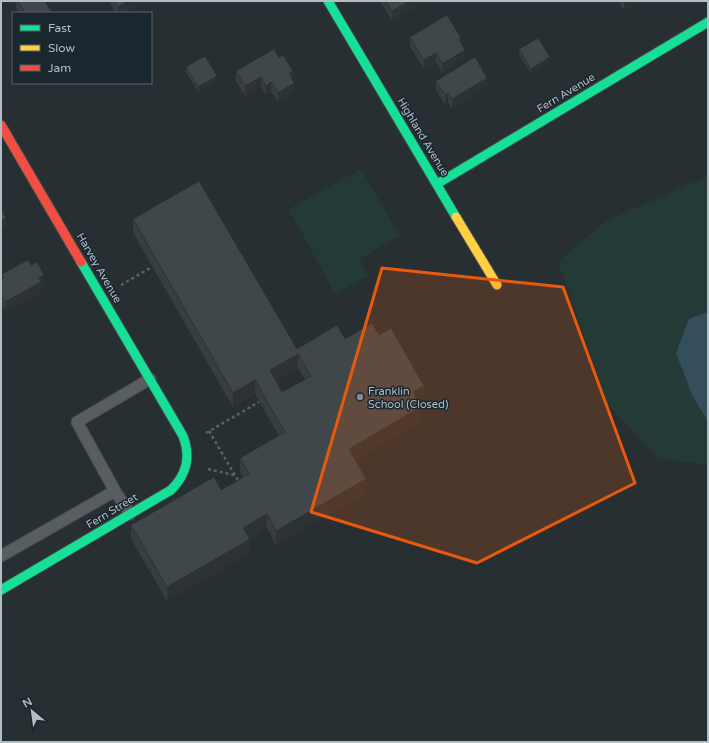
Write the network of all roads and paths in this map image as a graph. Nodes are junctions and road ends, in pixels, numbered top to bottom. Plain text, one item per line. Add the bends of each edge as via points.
1 (328, 1) edge
2 (708, 22) edge
3 (1, 125) edge
4 (437, 184) junction
5 (152, 267) edge
6 (497, 284) dead end
7 (120, 285) dead end
8 (150, 379) junction
9 (260, 402) edge
10 (176, 424) joint
11 (209, 431) junction
12 (204, 434) dead end
13 (201, 468) dead end
14 (235, 475) junction
15 (241, 486) edge
16 (115, 491) junction
17 (130, 514) junction
18 (1, 556) edge
19 (1, 590) edge

1 - 4 street, Highland Avenue
2 - 4 street, Fern Avenue
3 - 8 street, Harvey Avenue
4 - 6 street, Highland Avenue
5 - 7 path
8 - 10 street, Harvey Avenue
8 - 16 lane via 77,422
9 - 11 path
10 - 17 street, Fern Street via 188,450 184,474 171,490
11 - 12 path
11 - 14 path
13 - 14 path
14 - 15 path
16 - 17 lane
16 - 18 lane
17 - 19 street, Fern Street

